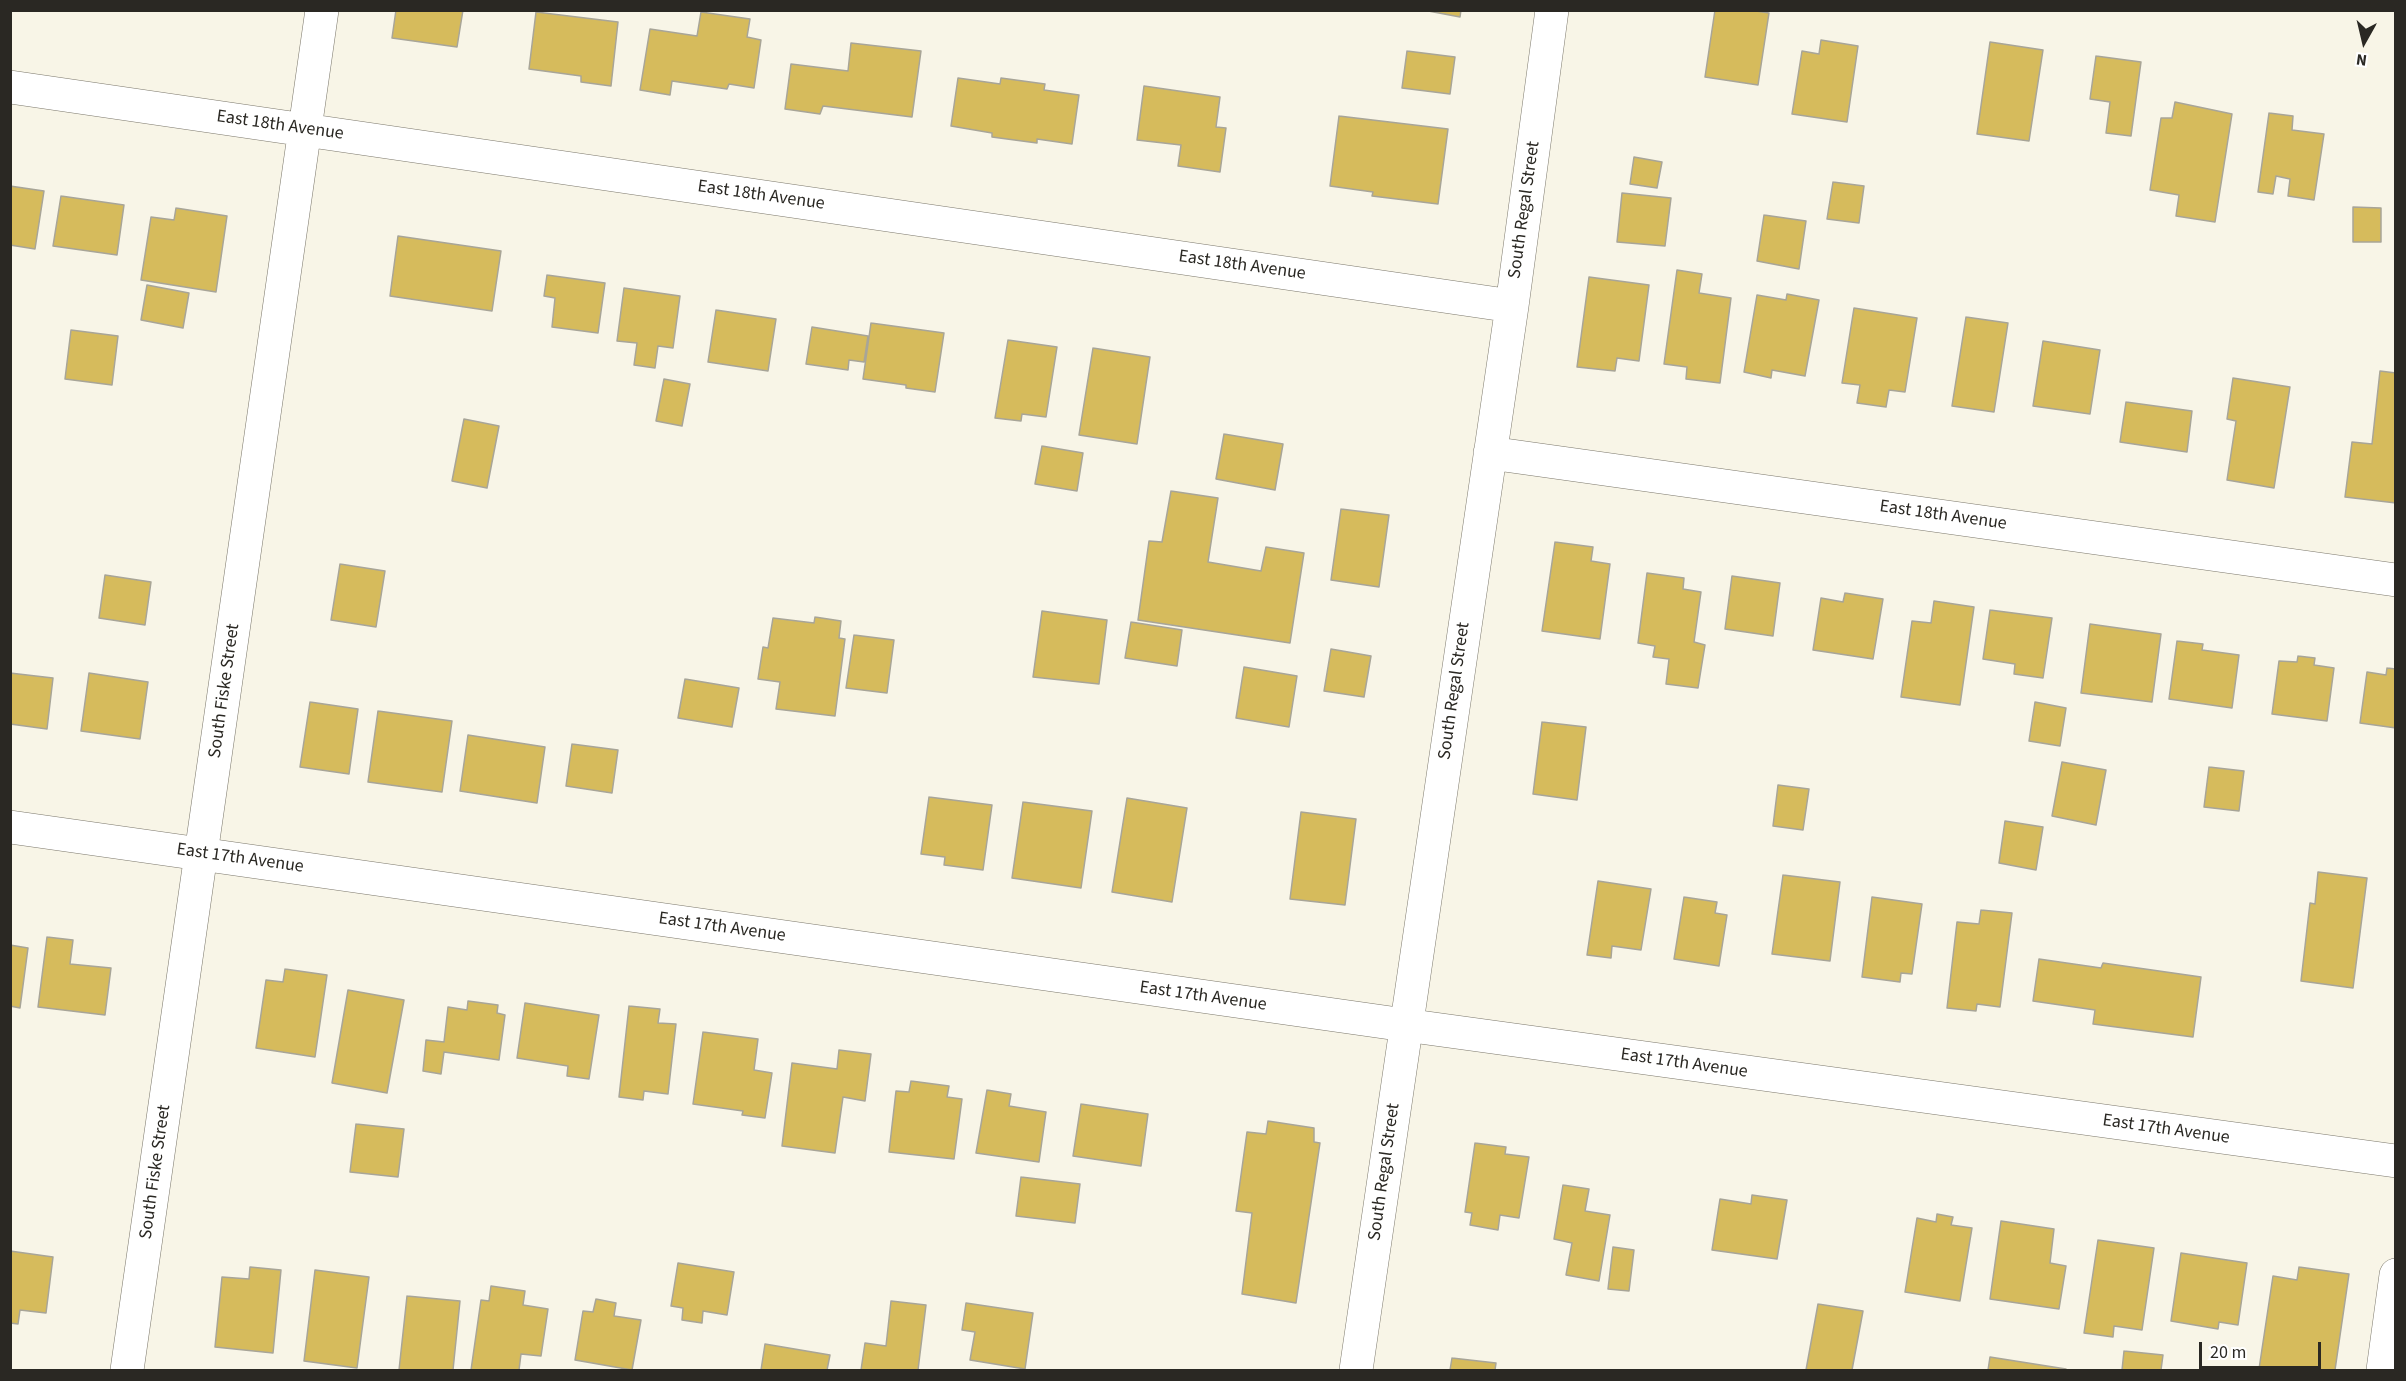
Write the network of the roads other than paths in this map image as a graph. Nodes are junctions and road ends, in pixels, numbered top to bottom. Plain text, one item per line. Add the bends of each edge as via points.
1 (322, 10) edge
2 (1552, 10) edge
3 (10, 87) edge
4 (304, 129) junction
5 (1512, 306) junction
6 (1490, 453) junction
7 (2396, 580) edge
8 (10, 827) edge
9 (202, 854) junction
10 (1405, 1025) junction
11 (2396, 1161) edge
12 (2396, 1275) edge
13 (127, 1371) edge
14 (1356, 1371) edge
15 (2383, 1371) edge

1 - 4 street, South Fiske Street
2 - 5 street, South Regal Street
3 - 4 street, East 18th Avenue
4 - 5 street, East 18th Avenue
4 - 9 street, South Fiske Street
5 - 6 street, South Regal Street
6 - 7 street, East 18th Avenue
6 - 10 street, South Regal Street
8 - 9 street, East 17th Avenue
9 - 10 street, East 17th Avenue
9 - 13 street, South Fiske Street
10 - 11 street, East 17th Avenue
10 - 14 street, South Regal Street
12 - 15 street

